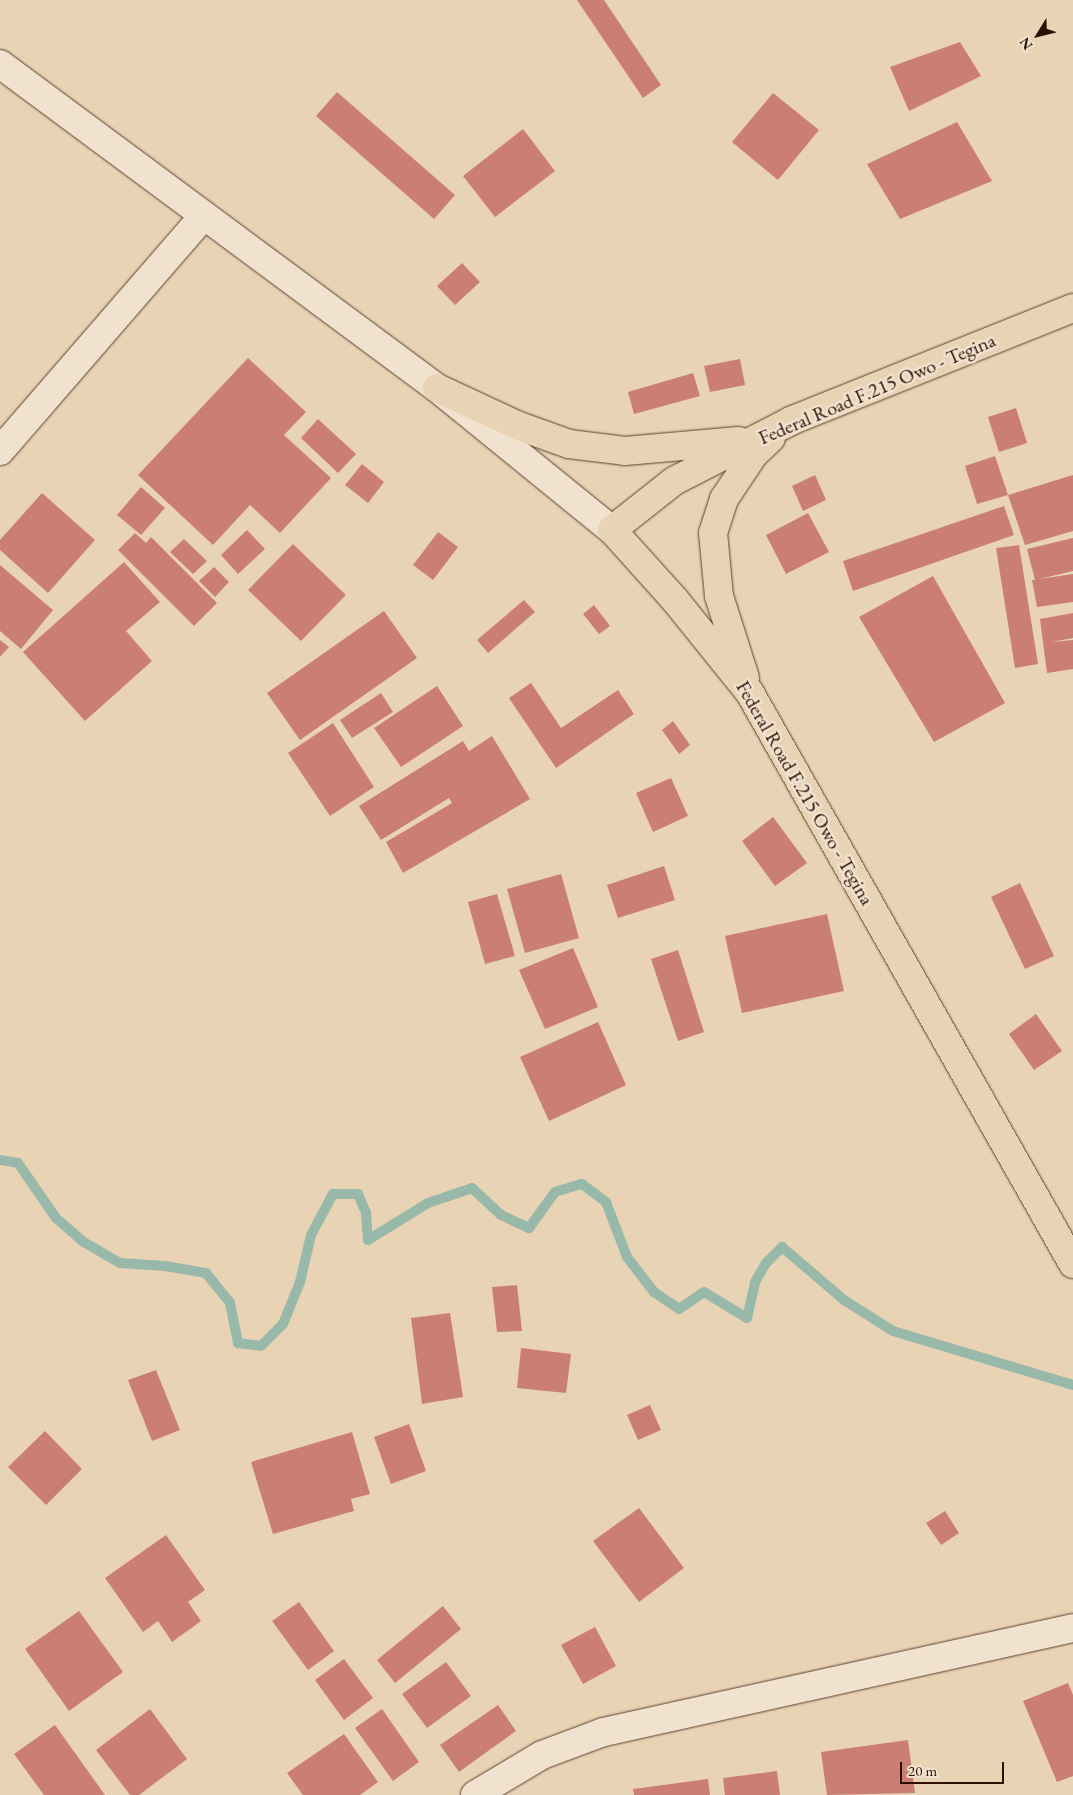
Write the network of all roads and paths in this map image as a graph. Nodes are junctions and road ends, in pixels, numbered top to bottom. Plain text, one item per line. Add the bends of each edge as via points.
1 (0, 64) edge
2 (203, 217) junction
3 (1073, 308) edge
4 (437, 388) junction
5 (791, 420) junction
6 (756, 439) junction
7 (0, 451) edge
8 (612, 530) junction
9 (750, 693) junction
10 (1073, 1264) edge
11 (1073, 1628) edge
12 (474, 1795) edge

1 - 2 street
2 - 4 street
2 - 7 street
3 - 5 main road, Federal Road F.215 Owo - Tegina
4 - 6 main road via 519,426 570,444 625,450
4 - 8 street
5 - 6 main road, Federal Road F.215 Owo - Tegina
5 - 9 main road via 754,454 724,499 714,533 719,596
6 - 8 main road, Federal Road F.215 Owo - Tegina via 674,481
8 - 9 main road, Federal Road F.215 Owo - Tegina via 675,600
9 - 10 main road, Federal Road F.215 Owo - Tegina
11 - 12 street via 604,1732 542,1755

